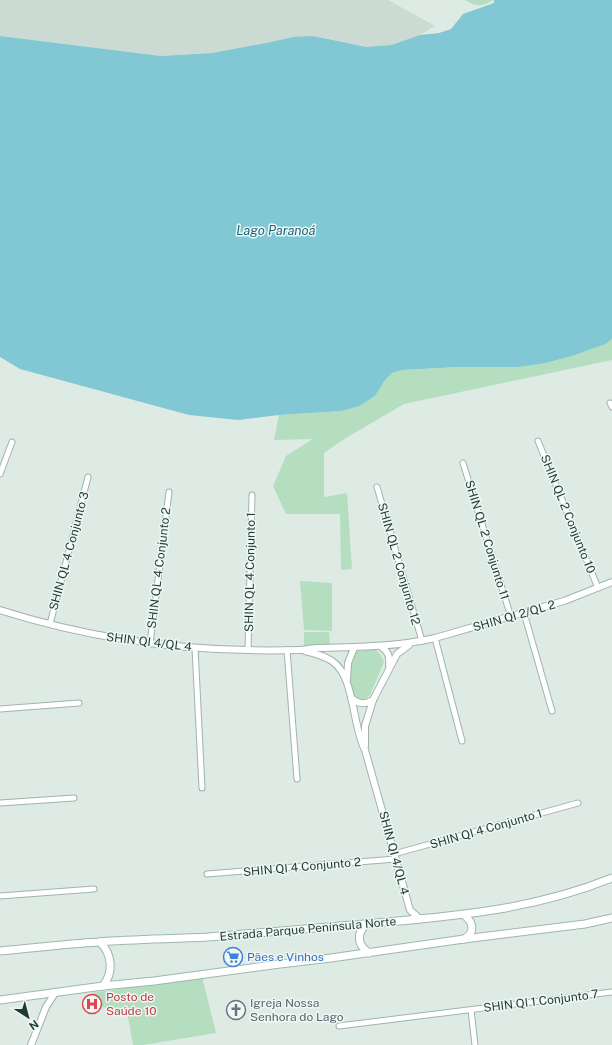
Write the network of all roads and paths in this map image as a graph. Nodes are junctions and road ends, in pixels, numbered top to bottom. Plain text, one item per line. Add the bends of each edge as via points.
1 (538, 441) dead end
2 (12, 442) dead end
3 (463, 462) dead end
4 (0, 474) edge
5 (88, 477) dead end
6 (377, 487) dead end
7 (169, 492) dead end
8 (252, 495) dead end
9 (612, 582) edge
10 (598, 588) junction
11 (0, 610) edge
12 (524, 613) junction
13 (512, 617) junction
14 (50, 624) junction
15 (435, 638) junction
16 (422, 641) junction
17 (413, 643) junction
18 (150, 644) junction
19 (379, 646) junction
20 (195, 648) junction
21 (354, 648) junction
22 (248, 650) junction
23 (287, 650) junction
24 (302, 650) junction
25 (389, 669) junction
26 (347, 684) junction
27 (350, 698) junction
28 (373, 700) junction
29 (79, 703) dead end
30 (0, 710) edge
31 (552, 711) dead end
32 (462, 741) dead end
33 (366, 750) junction
34 (297, 779) dead end
35 (202, 788) dead end
36 (74, 798) dead end
37 (578, 803) dead end
38 (0, 804) edge
39 (395, 857) junction
40 (207, 874) dead end
41 (612, 878) edge
42 (94, 888) dead end
43 (0, 896) edge
44 (410, 910) junction
45 (464, 915) junction
46 (612, 918) edge
47 (420, 919) junction
48 (404, 921) junction
49 (367, 924) junction
50 (464, 939) junction
51 (100, 942) junction
52 (0, 952) edge
53 (369, 953) junction
54 (103, 986) junction
55 (55, 992) junction
56 (612, 992) edge
57 (43, 994) junction
58 (2, 998) edge
59 (46, 1007) junction
60 (471, 1010) junction
61 (339, 1026) dead end
62 (31, 1045) edge
63 (475, 1045) edge

1 - 10 street, SHIN QL 2 Conjunto 10
2 - 4 street
3 - 13 street, SHIN QL 2 Conjunto 11
5 - 14 street, SHIN QL 4 Conjunto 3
6 - 16 street, SHIN QL 2 Conjunto 12
7 - 18 street, SHIN QL 4 Conjunto 2
8 - 22 street, SHIN QL 4 Conjunto 1
9 - 10 street, SHIN QI 2/QL 2
10 - 12 street, SHIN QI 2/QL 2
11 - 14 street, SHIN QI 4/QL 4
12 - 13 street, SHIN QI 2/QL 2
12 - 31 street
13 - 15 street, SHIN QI 2/QL 2
14 - 18 street, SHIN QI 4/QL 4
15 - 16 street, SHIN QI 2/QL 2
15 - 32 street
16 - 17 street, SHIN QI 2/QL 2
17 - 19 street, SHIN QI 2/QL 2
17 - 25 street, SHIN QI 2/QL 2 via 400,651
18 - 20 street, SHIN QI 4/QL 4
19 - 21 street, SHIN QI 4/QL 4
19 - 25 street via 389,657
20 - 22 street, SHIN QI 4/QL 4
20 - 35 street
21 - 24 street, SHIN QI 4/QL 4
21 - 26 street via 347,669
22 - 23 street, SHIN QI 4/QL 4
23 - 24 street, SHIN QI 4/QL 4
23 - 34 street
24 - 26 street, SHIN QI 4/QL 4 via 331,660 340,669
25 - 28 street, SHIN QI 4/QL 4
26 - 27 street, SHIN QI 4/QL 4
27 - 28 street via 364,704
27 - 33 street, SHIN QI 4/QL 4 via 358,731
28 - 33 street, SHIN QI 4/QL 4 via 365,726
29 - 30 street
33 - 39 street, SHIN QI 4/QL 4
36 - 38 street
37 - 39 street, SHIN QI 4 Conjunto 1
39 - 40 street, SHIN QI 4 Conjunto 2
39 - 44 street, SHIN QI 4/QL 4
41 - 45 main road, Estrada Parque Península Norte via 549,899
42 - 43 street
44 - 47 street, SHIN QI 4/QL 4
44 - 48 street, SHIN QI 4/QL 4
45 - 47 main road, Estrada Parque Península Norte
45 - 50 main road via 472,927 468,937
46 - 50 main road via 570,926
47 - 48 main road, Estrada Parque Península Norte
48 - 49 main road, Estrada Parque Península Norte
49 - 51 main road, Estrada Parque Península Norte via 208,937
49 - 53 main road via 359,933 359,939 360,945
50 - 53 main road
51 - 52 main road, Estrada Parque Península Norte
51 - 54 main road via 108,952 110,961 109,975
53 - 54 main road
54 - 55 main road
55 - 57 main road
55 - 59 street
56 - 60 street, SHIN QI 1 Conjunto 7
57 - 58 main road
57 - 59 street
59 - 62 street
60 - 61 street, SHIN QI 1 Conjunto 7
60 - 63 street

